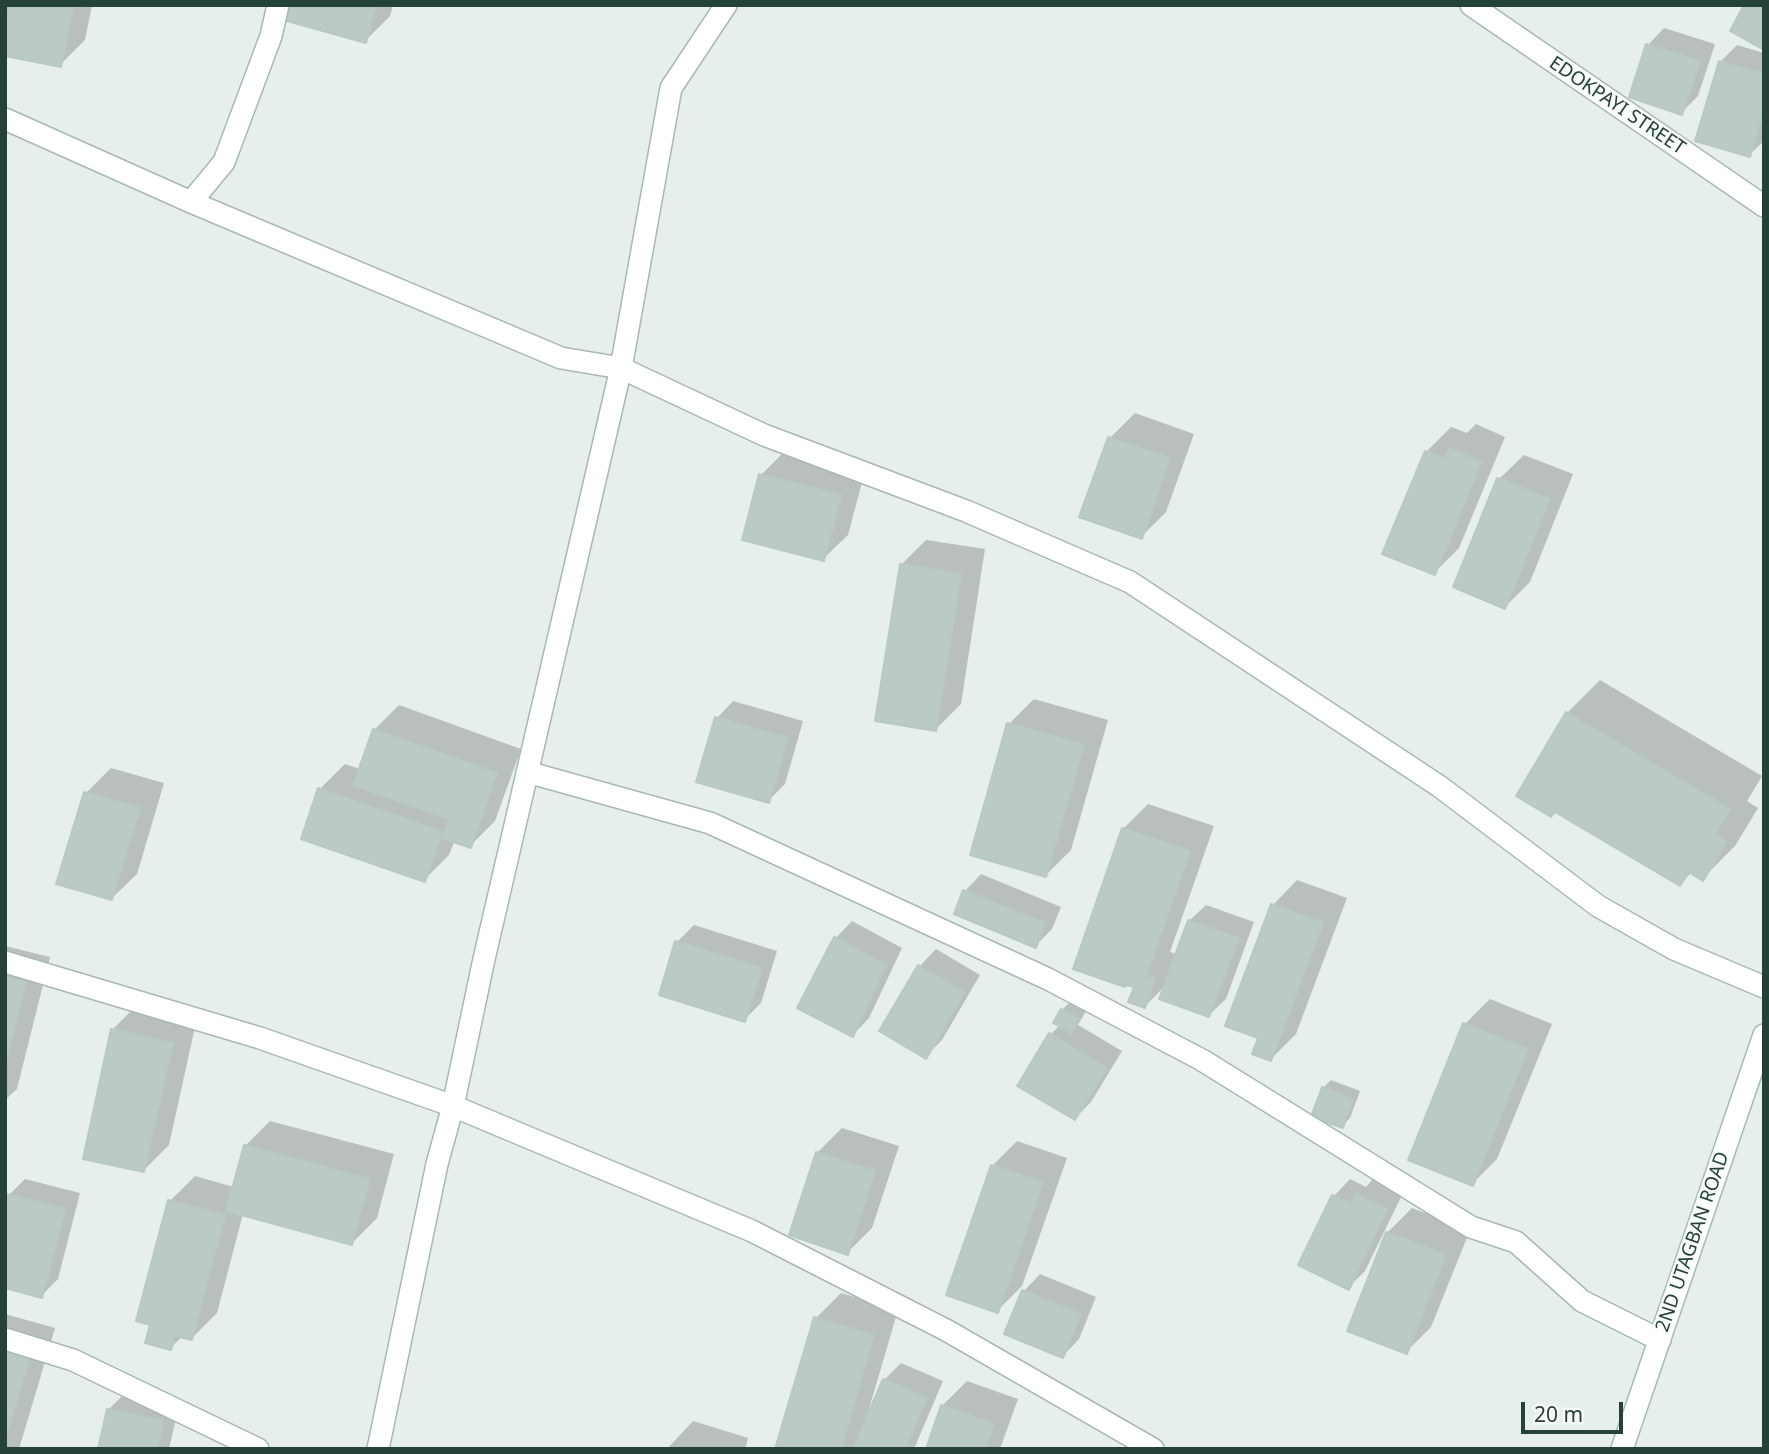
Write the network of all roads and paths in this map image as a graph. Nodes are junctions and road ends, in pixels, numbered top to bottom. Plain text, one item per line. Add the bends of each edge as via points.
1 (278, 5) edge
2 (726, 5) edge
3 (1471, 5) edge
4 (5, 119) edge
5 (191, 202) junction
6 (1764, 206) edge
7 (621, 368) junction
8 (527, 772) junction
9 (5, 962) edge
10 (1764, 987) edge
11 (1764, 1035) edge
12 (453, 1107) junction
13 (5, 1339) edge
14 (1660, 1340) junction
15 (258, 1449) edge
16 (377, 1449) edge
17 (1153, 1449) edge
18 (1622, 1449) edge

1 - 5 street via 224,162
2 - 7 street via 671,88
3 - 6 street, EDOKPAYI STREET
4 - 5 street
5 - 7 street via 561,358
7 - 8 street
7 - 10 street via 764,435 966,511 1130,582 1439,786 1598,906 1674,949
8 - 12 street
8 - 14 street via 710,823 1048,979 1202,1060 1471,1227 1516,1242 1582,1301
9 - 12 street via 260,1038
11 - 14 street, 2ND UTAGBAN ROAD
12 - 16 street
12 - 17 street via 752,1231 946,1330
13 - 15 street via 73,1360
14 - 18 street, 2ND UTAGBAN ROAD

